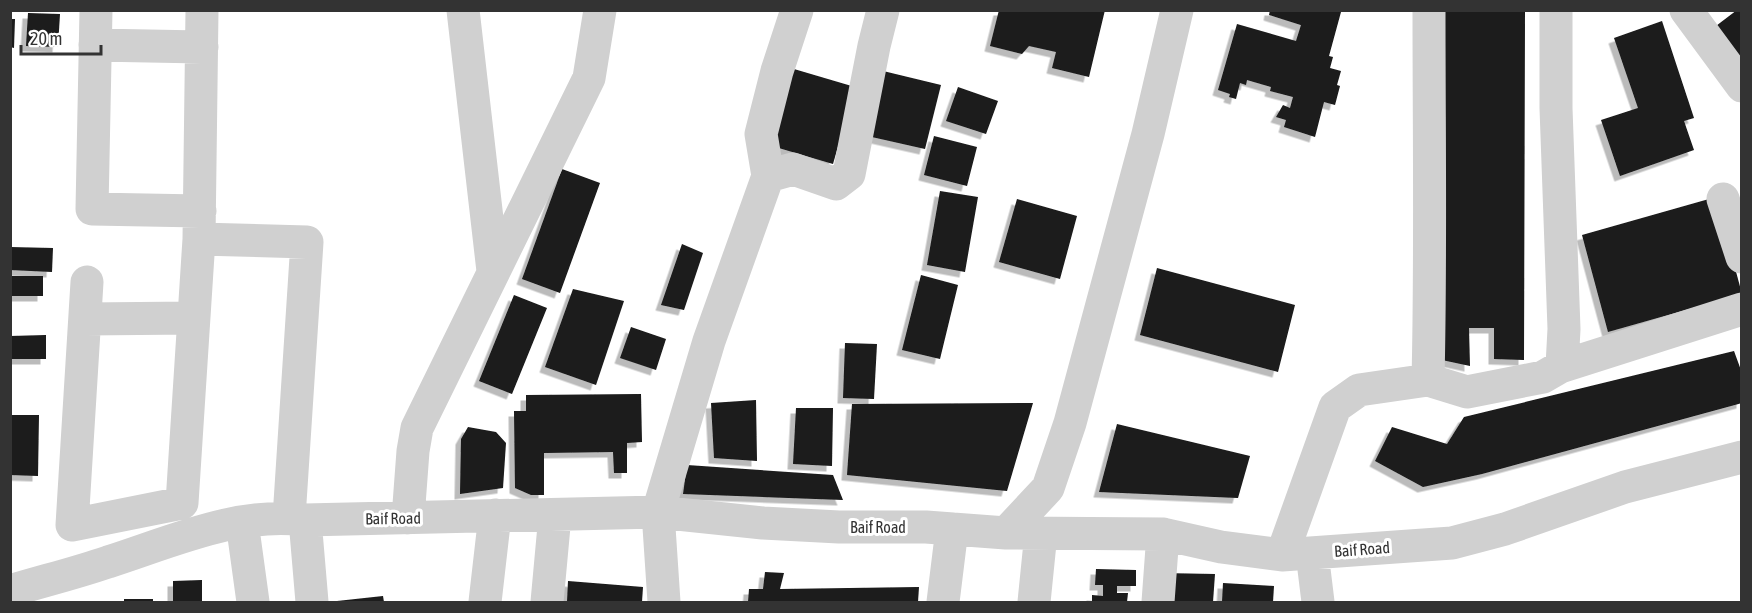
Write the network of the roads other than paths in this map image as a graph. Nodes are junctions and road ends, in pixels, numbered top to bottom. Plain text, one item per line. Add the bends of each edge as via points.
1 (96, 10) edge
2 (202, 10) edge
3 (463, 10) edge
4 (600, 10) edge
5 (797, 10) edge
6 (883, 10) edge
7 (1177, 10) edge
8 (1430, 10) edge
9 (1556, 10) edge
10 (1686, 10) edge
11 (95, 45) junction
12 (202, 47) junction
13 (1742, 86) edge
14 (768, 176) junction
15 (1722, 199) dead end
16 (200, 225) junction
17 (1742, 257) edge
18 (493, 271) junction
19 (87, 282) dead end
20 (1742, 309) edge
21 (193, 318) junction
22 (86, 320) junction
23 (1560, 366) junction
24 (1428, 380) junction
25 (1742, 457) edge
26 (658, 512) junction
27 (495, 515) junction
28 (555, 515) junction
29 (408, 518) junction
30 (297, 519) junction
31 (242, 522) junction
32 (951, 529) junction
33 (1006, 533) junction
34 (1041, 533) junction
35 (1163, 534) junction
36 (1297, 554) junction
37 (10, 591) edge
38 (253, 603) edge
39 (312, 603) edge
40 (485, 603) edge
41 (547, 603) edge
42 (664, 603) edge
43 (943, 603) edge
44 (1034, 603) edge
45 (1158, 603) edge
46 (1318, 603) edge

1 - 11 street
2 - 12 street
3 - 18 street
4 - 18 street via 589,78
5 - 14 street via 761,134
6 - 14 street via 849,174 836,184 793,170
7 - 33 street via 1148,134 1070,423 1048,488
8 - 24 street
9 - 23 street via 1564,329
10 - 13 street
11 - 12 street
11 - 16 street via 93,209
12 - 16 street
14 - 26 street via 709,341
15 - 17 street
16 - 21 street
16 - 30 street via 307,242
18 - 29 street via 417,428
19 - 22 street
20 - 23 street
21 - 22 street
21 - 22 street via 182,503 72,525
23 - 24 street via 1543,377 1467,392
24 - 36 street via 1359,390 1335,407
25 - 36 street, Baif Road via 1624,487 1505,529 1452,543
26 - 28 street, Baif Road
26 - 32 street, Baif Road via 763,523
26 - 42 street
27 - 28 street, Baif Road
27 - 29 street, Baif Road
27 - 40 street
28 - 41 street
29 - 30 street, Baif Road
30 - 31 street, Baif Road
30 - 39 street
31 - 37 street, Baif Road via 179,537
31 - 38 street
32 - 33 street, Baif Road
32 - 43 street
33 - 34 street, Baif Road
34 - 35 street, Baif Road
34 - 44 street
35 - 36 street, Baif Road via 1221,547
35 - 45 street
36 - 46 street

